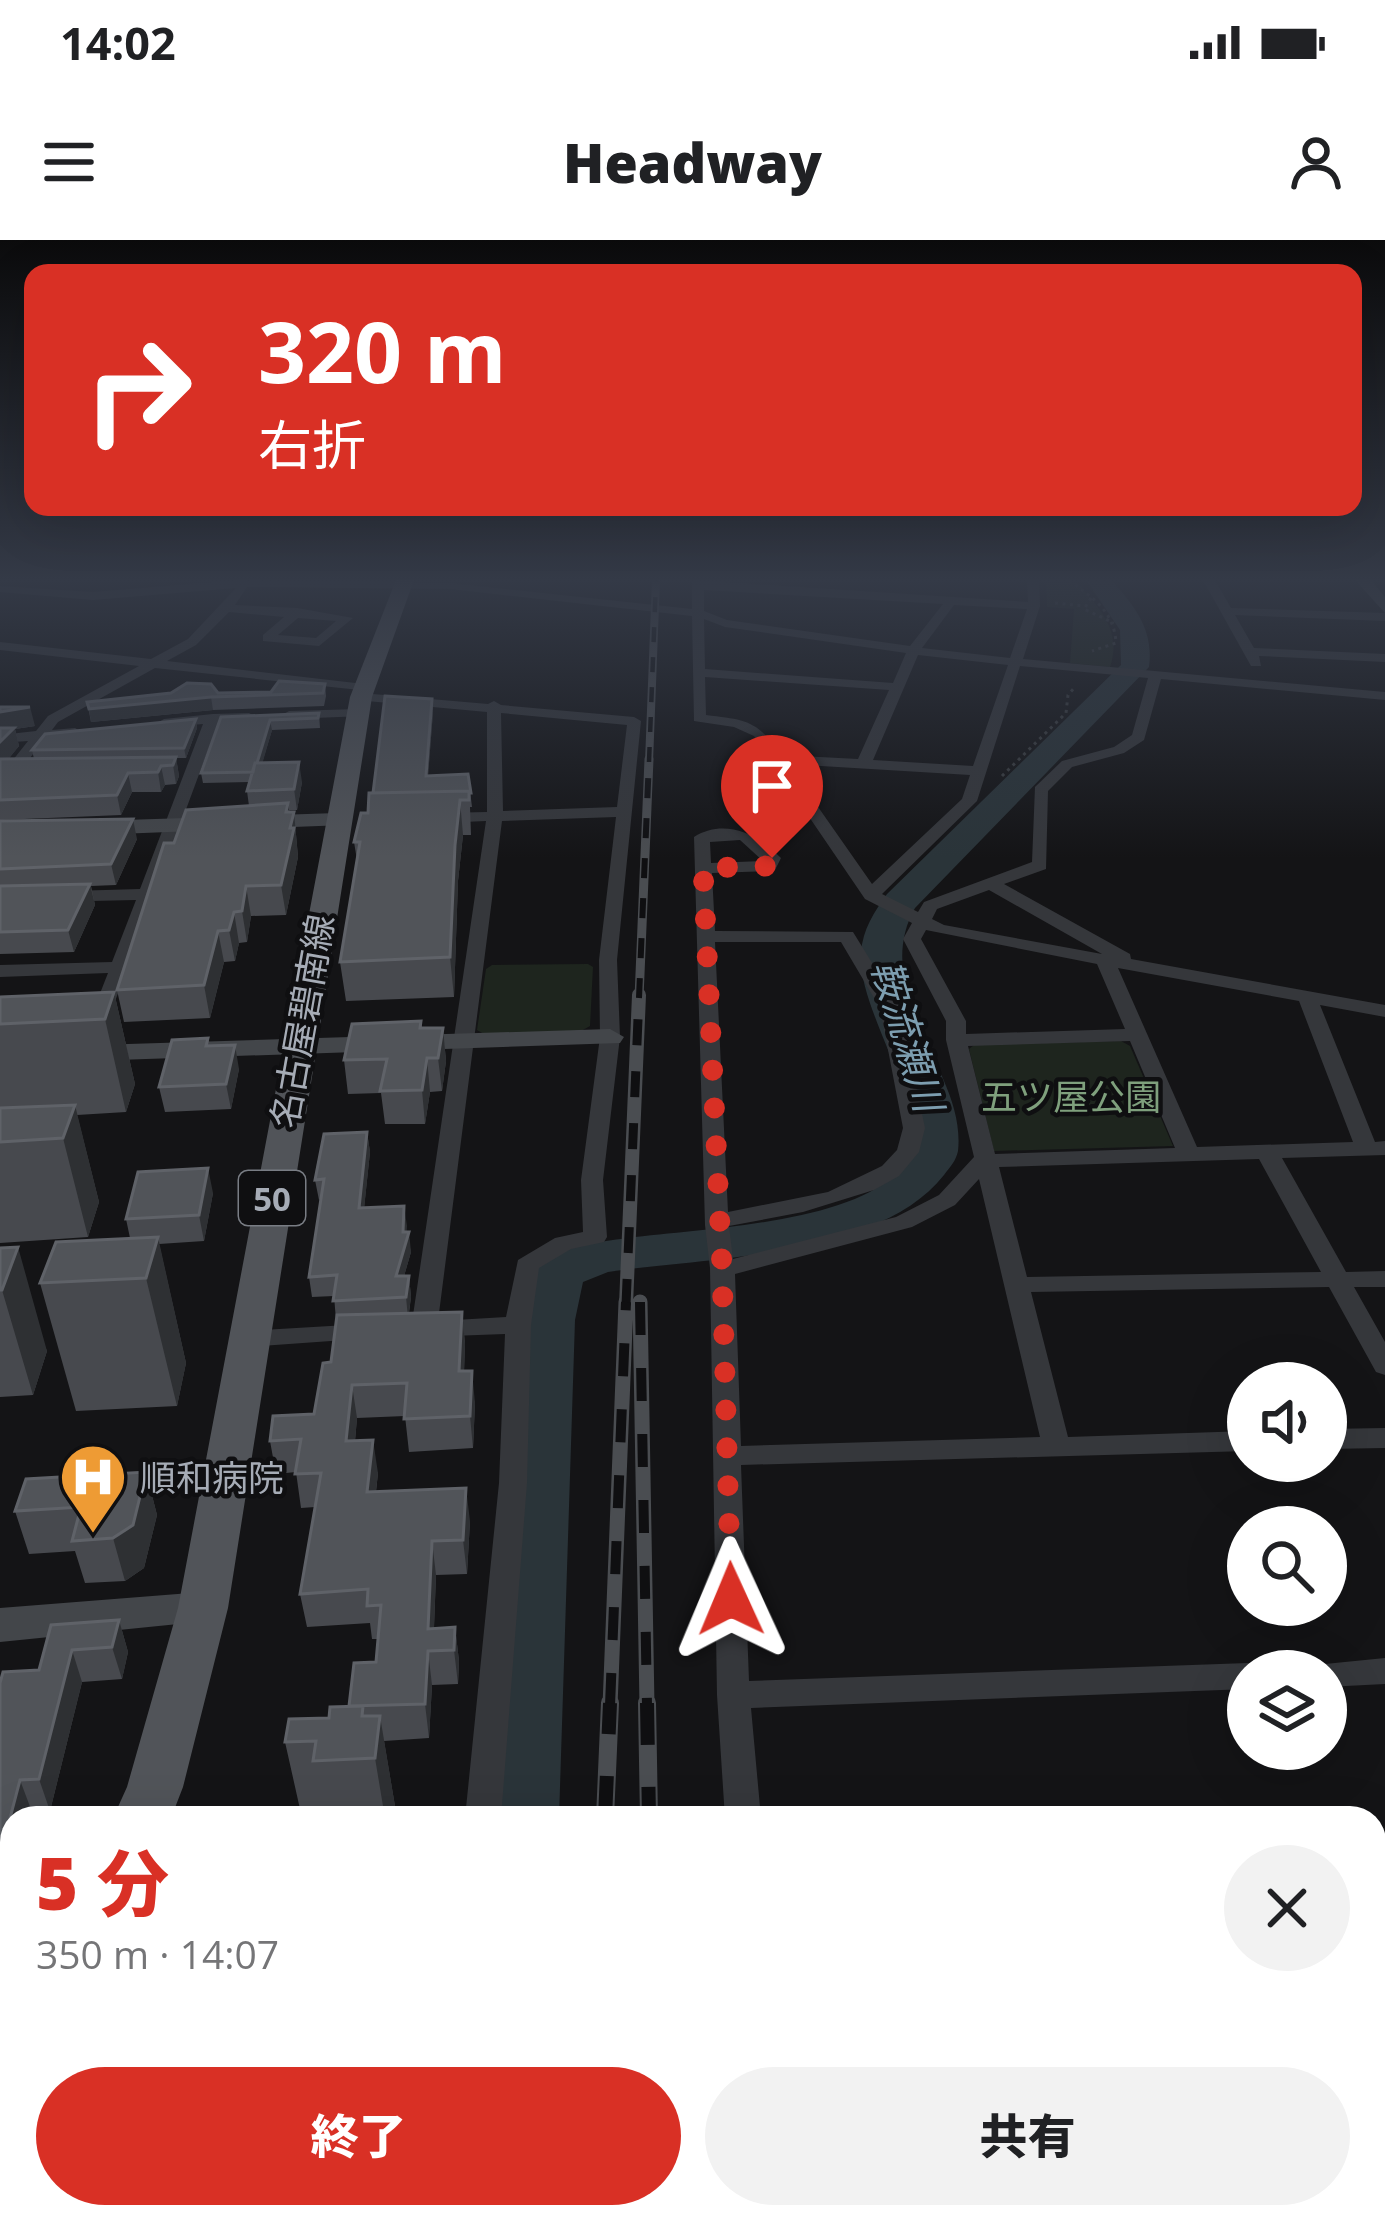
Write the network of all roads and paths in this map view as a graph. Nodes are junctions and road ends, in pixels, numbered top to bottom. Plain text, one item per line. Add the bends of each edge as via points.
1 (130, 673) edge
2 (198, 673) edge
3 (371, 673) edge
4 (698, 673) joint
5 (904, 673) edge
6 (1011, 673) edge
7 (1084, 673) edge
8 (1122, 673) edge
9 (1264, 673) edge
10 (1154, 676) junction
11 (1272, 684) junction
12 (898, 687) junction
13 (1385, 696) edge
14 (361, 699) junction
15 (494, 705) junction
16 (35, 717) edge
17 (213, 718) junction
18 (53, 719) junction
19 (147, 724) edge
20 (82, 731) edge
21 (38, 735) junction
22 (0, 739) edge
23 (779, 759) junction
24 (864, 763) junction
25 (171, 766) edge
26 (194, 766) junction
27 (6, 770) edge
28 (36, 770) edge
29 (980, 771) junction
30 (972, 794) junction
31 (623, 812) junction
32 (495, 816) junction
33 (427, 818) edge
34 (348, 820) junction
35 (173, 825) junction
36 (65, 828) edge
37 (703, 868) dead end
38 (991, 884) junction
39 (148, 894) junction
40 (874, 897) junction
41 (0, 898) edge
42 (917, 921) junction
43 (705, 937) junction
44 (1114, 963) junction
45 (119, 967) junction
46 (0, 971) edge
47 (1307, 996) junction
48 (1385, 1011) edge
49 (1135, 1035) junction
50 (610, 1037) junction
51 (956, 1040) junction
52 (464, 1043) junction
53 (298, 1047) junction
54 (88, 1053) junction
55 (0, 1056) edge
56 (1375, 1148) edge
57 (1268, 1154) junction
58 (1190, 1156) junction
59 (983, 1161) junction
60 (717, 1223) junction
61 (722, 1269) junction
62 (1385, 1279) edge
63 (1337, 1281) junction
64 (1015, 1285) junction
65 (518, 1325) junction
66 (402, 1330) junction
67 (247, 1339) junction
68 (1385, 1366) edge
69 (1385, 1438) edge
70 (1347, 1439) edge
71 (1227, 1441) edge
72 (1056, 1444) junction
73 (729, 1456) junction
74 (203, 1608) junction
75 (0, 1625) edge
76 (1385, 1672) edge
77 (1347, 1673) edge
78 (1227, 1677) edge
79 (733, 1695) junction
80 (147, 1806) edge
81 (484, 1806) edge
82 (742, 1806) edge

1 - 18 street
2 - 14 street
3 - 14 main road, 名古屋碧南線 / 50
4 - 12 street
4 - 23 street via 699,718 759,734
5 - 12 street
6 - 29 street
7 - 30 path via 1066,713 986,791
8 - 10 street
9 - 11 street
10 - 11 street
10 - 38 street via 1139,737 1067,764 1040,790 1040,865
11 - 13 street
12 - 24 street
14 - 15 street
14 - 17 street
14 - 34 main road, 名古屋碧南線 / 50
15 - 31 street via 634,721
15 - 32 street
16 - 18 street
17 - 19 street
17 - 26 street
18 - 21 street
20 - 21 street
21 - 22 street
21 - 27 street
23 - 24 street
23 - 40 street
24 - 29 street
25 - 26 street
26 - 35 street
27 - 28 street
29 - 30 street
30 - 40 street
31 - 32 street
31 - 50 street via 608,960
32 - 33 street
32 - 52 street
34 - 35 street
34 - 53 main road, 名古屋碧南線 / 50
35 - 36 street
35 - 39 street
37 - 43 street
38 - 42 street via 930,906
38 - 44 street via 1123,956
39 - 41 street
39 - 45 street
40 - 42 street
42 - 44 street
42 - 51 street via 912,939 956,1021
43 - 60 street
43 - 60 street via 847,936 890,1008 914,1128 914,1148 883,1179
44 - 47 street
44 - 49 street
45 - 46 street
45 - 54 street
47 - 48 street
47 - 56 street
49 - 51 street
49 - 58 street
50 - 52 street
50 - 65 street via 592,1180 595,1237 564,1243 527,1265
51 - 59 street
52 - 53 street
52 - 66 street
53 - 54 street
53 - 67 main road, 名古屋碧南線 / 50
54 - 55 street
56 - 57 street
57 - 58 street
57 - 63 street
58 - 59 street
59 - 61 street via 947,1200 904,1222
59 - 64 street
60 - 61 street
61 - 73 street
62 - 63 street
63 - 64 street
63 - 68 street
64 - 72 street
65 - 66 street
65 - 81 street via 513,1483
66 - 67 street
67 - 74 main road, 名古屋碧南線 / 50
69 - 70 street
71 - 72 street
72 - 73 street
73 - 79 street
74 - 75 street
74 - 80 main road, 名古屋碧南線 / 50
76 - 77 street
78 - 79 street
79 - 82 street

